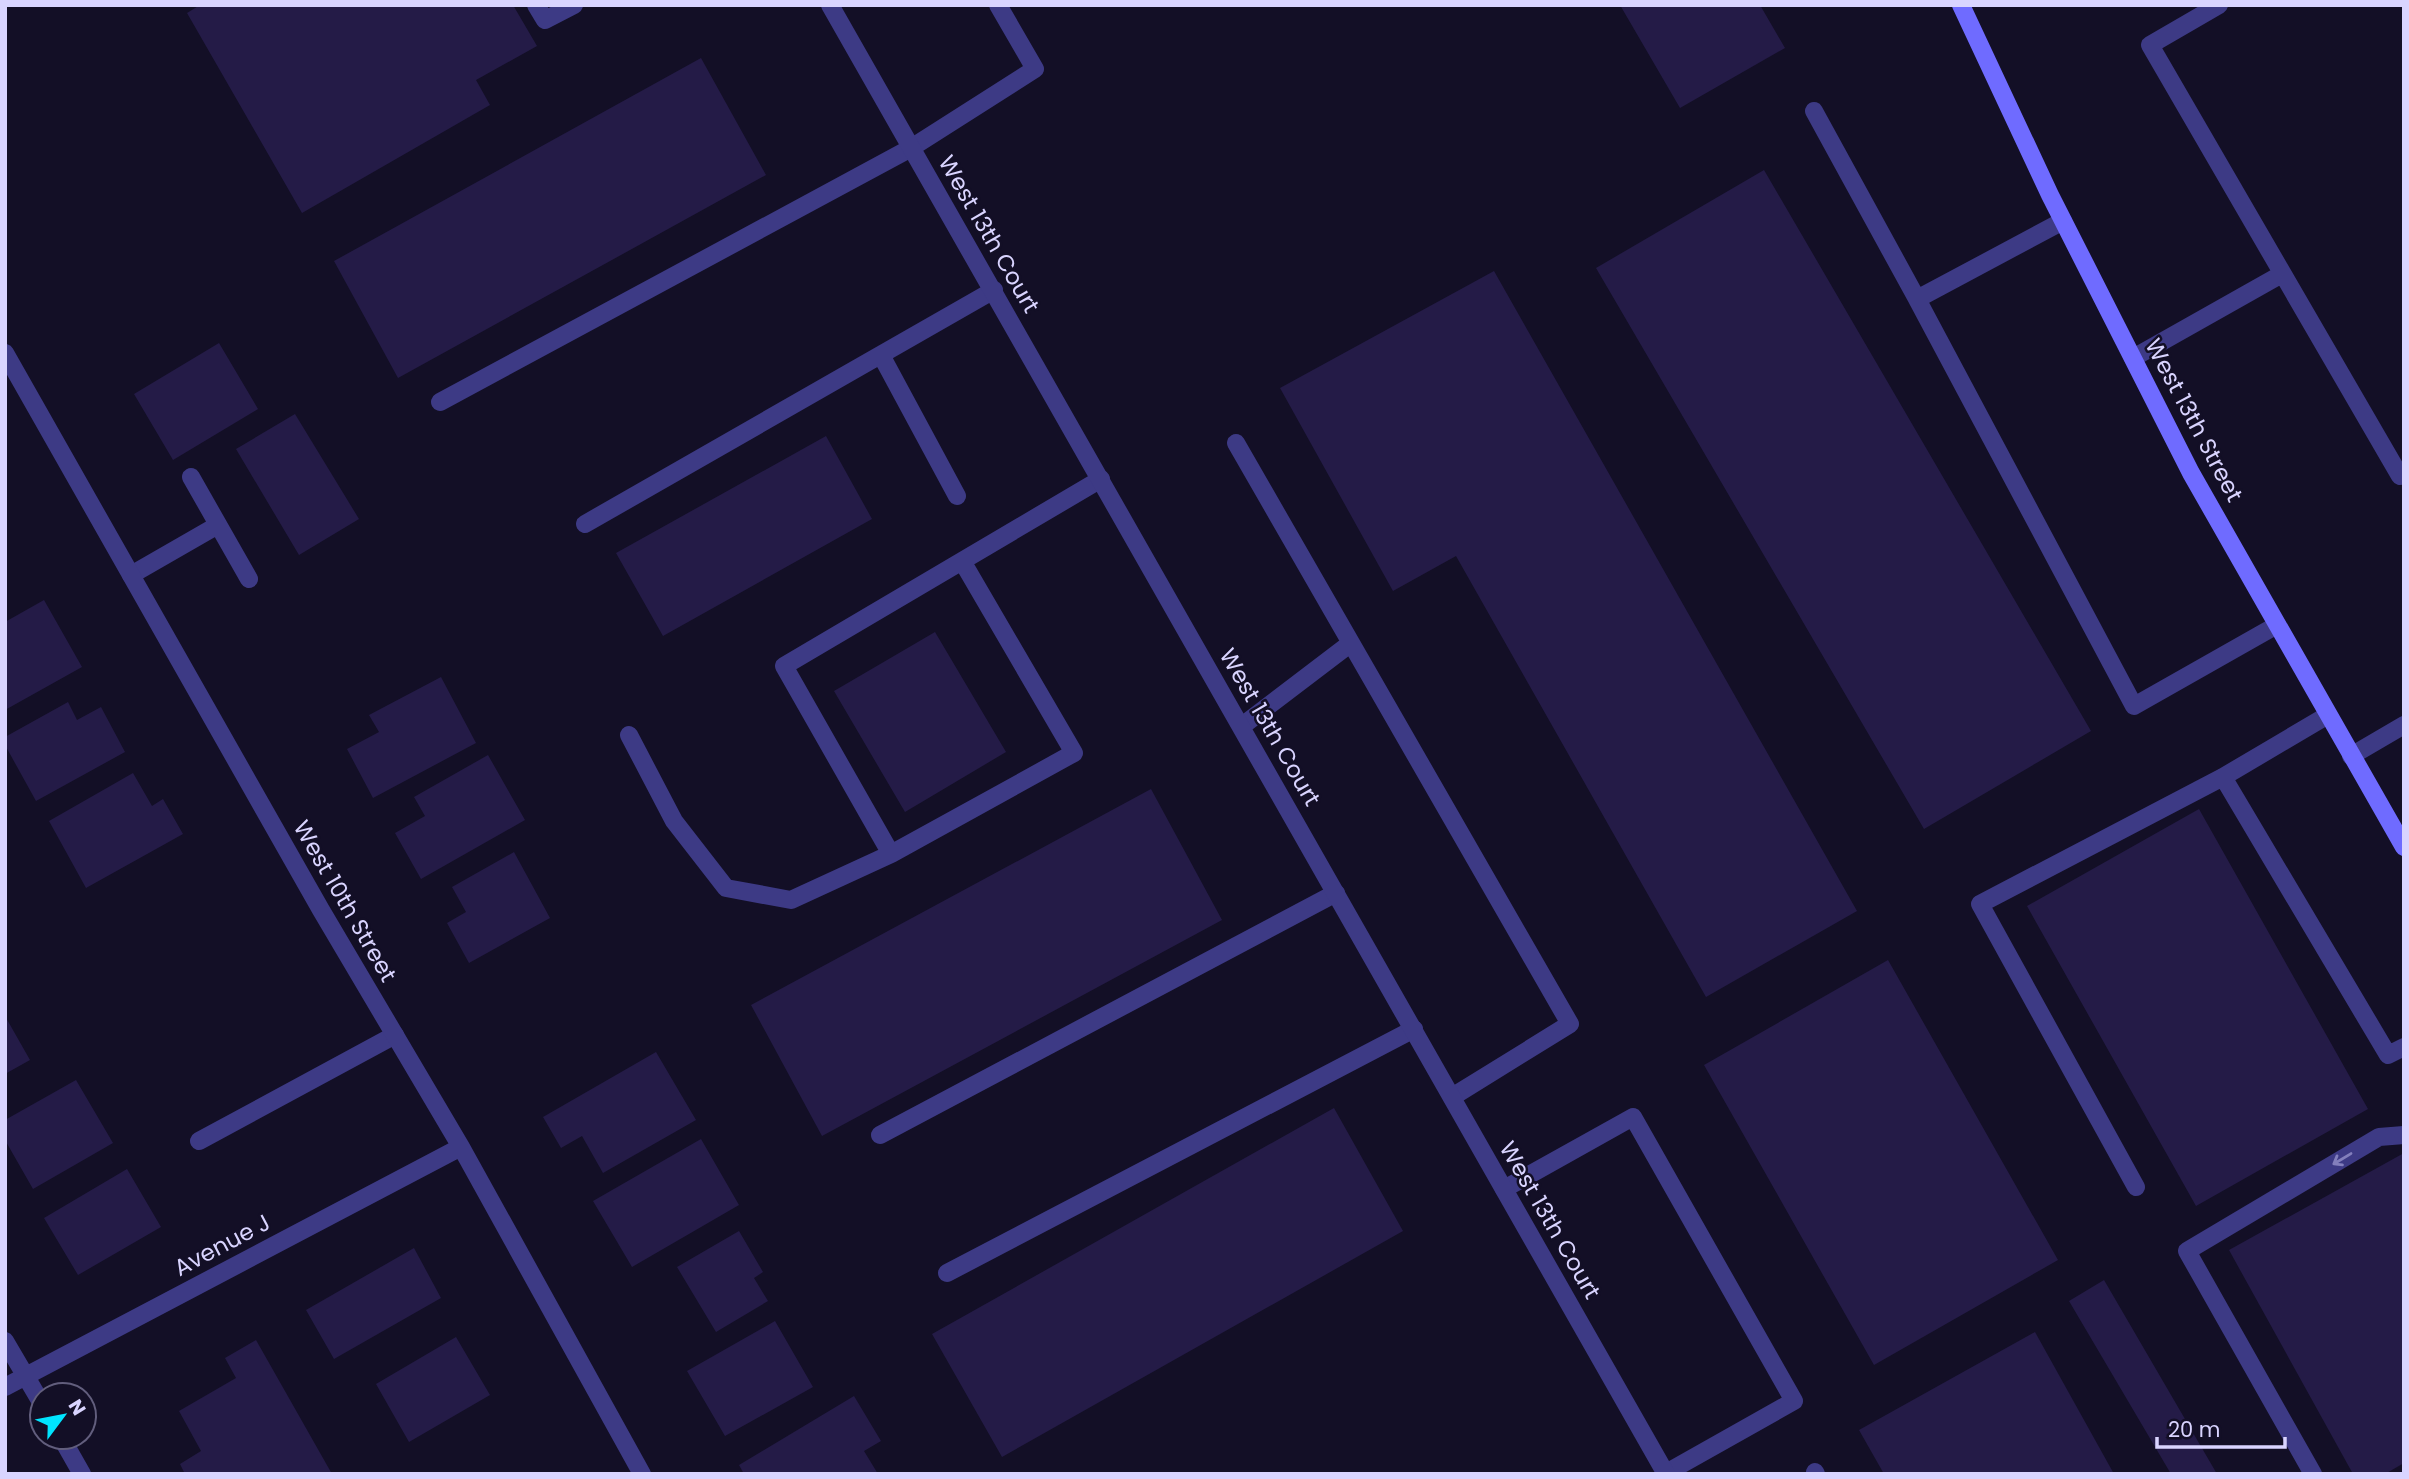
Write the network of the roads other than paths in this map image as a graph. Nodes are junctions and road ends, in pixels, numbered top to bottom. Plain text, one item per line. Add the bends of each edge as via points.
1 (536, 5) edge
2 (574, 5) edge
3 (830, 5) edge
4 (998, 5) edge
5 (1961, 5) edge
6 (2219, 5) edge
7 (1814, 111) dead end
8 (911, 148) junction
9 (2063, 221) junction
10 (2282, 274) junction
11 (994, 290) junction
12 (1917, 299) junction
13 (5, 353) edge
14 (881, 355) junction
15 (2133, 358) junction
16 (440, 402) dead end
17 (1236, 443) dead end
18 (2404, 473) edge
19 (191, 477) dead end
20 (1101, 479) junction
21 (957, 496) dead end
22 (585, 524) dead end
23 (218, 525) junction
24 (962, 561) junction
25 (131, 575) junction
26 (249, 579) dead end
27 (2277, 625) junction
28 (1351, 643) junction
29 (2328, 715) junction
30 (2404, 725) edge
31 (1242, 726) junction
32 (629, 735) dead end
33 (2351, 756) junction
34 (2223, 777) junction
35 (2404, 847) edge
36 (891, 854) junction
37 (1336, 893) junction
38 (1414, 1029) junction
39 (396, 1035) junction
40 (2404, 1047) edge
41 (1452, 1097) junction
42 (880, 1135) dead end
43 (2404, 1135) edge
44 (199, 1141) dead end
45 (461, 1147) junction
46 (2136, 1187) dead end
47 (1504, 1189) junction
48 (947, 1273) dead end
49 (5, 1341) edge
50 (26, 1376) junction
51 (29, 1381) edge
52 (5, 1387) edge
53 (69, 1451) edge
54 (1666, 1473) edge
55 (82, 1474) edge
56 (642, 1474) edge
57 (2314, 1474) edge

1 - 2 street via 545,20
3 - 8 street, West 13th Court
4 - 8 street via 1035,69
5 - 9 street, West 13th Street
6 - 10 street via 2150,45
7 - 12 street
8 - 11 street, West 13th Court
8 - 16 street
9 - 12 street
9 - 15 street, West 13th Street
10 - 15 street
10 - 18 street via 2399,476
11 - 14 street
11 - 20 street, West 13th Court
12 - 27 street via 2134,706
13 - 25 street, West 10th Street
14 - 21 street
14 - 22 street
15 - 27 street, West 13th Street via 2191,473
17 - 28 street
19 - 23 street
20 - 24 street
20 - 31 street, West 13th Court
23 - 25 street
23 - 26 street
24 - 36 street via 784,666
24 - 36 street via 1074,753
25 - 39 street, West 10th Street
27 - 29 street, West 13th Street
28 - 31 street
28 - 41 street via 1570,1024
29 - 33 street, West 13th Street
29 - 34 street
30 - 33 street
31 - 37 street, West 13th Court
32 - 36 street via 674,821 726,888 791,900
33 - 35 street, West 13th Street
34 - 40 street via 2388,1055
34 - 46 street via 1980,904
37 - 38 street, West 13th Court
37 - 42 street
38 - 41 street, West 13th Court
38 - 48 street
39 - 44 street
39 - 45 street, West 10th Street
41 - 47 street, West 13th Court
43 -> 57 street via 2379,1137 2187,1251
45 - 50 street, Avenue J
45 - 56 street, West 10th Street
47 - 54 street, West 13th Court
47 - 54 street via 1633,1117 1794,1401
49 - 50 street
50 - 51 street
50 - 52 street, Avenue J
53 - 55 street

